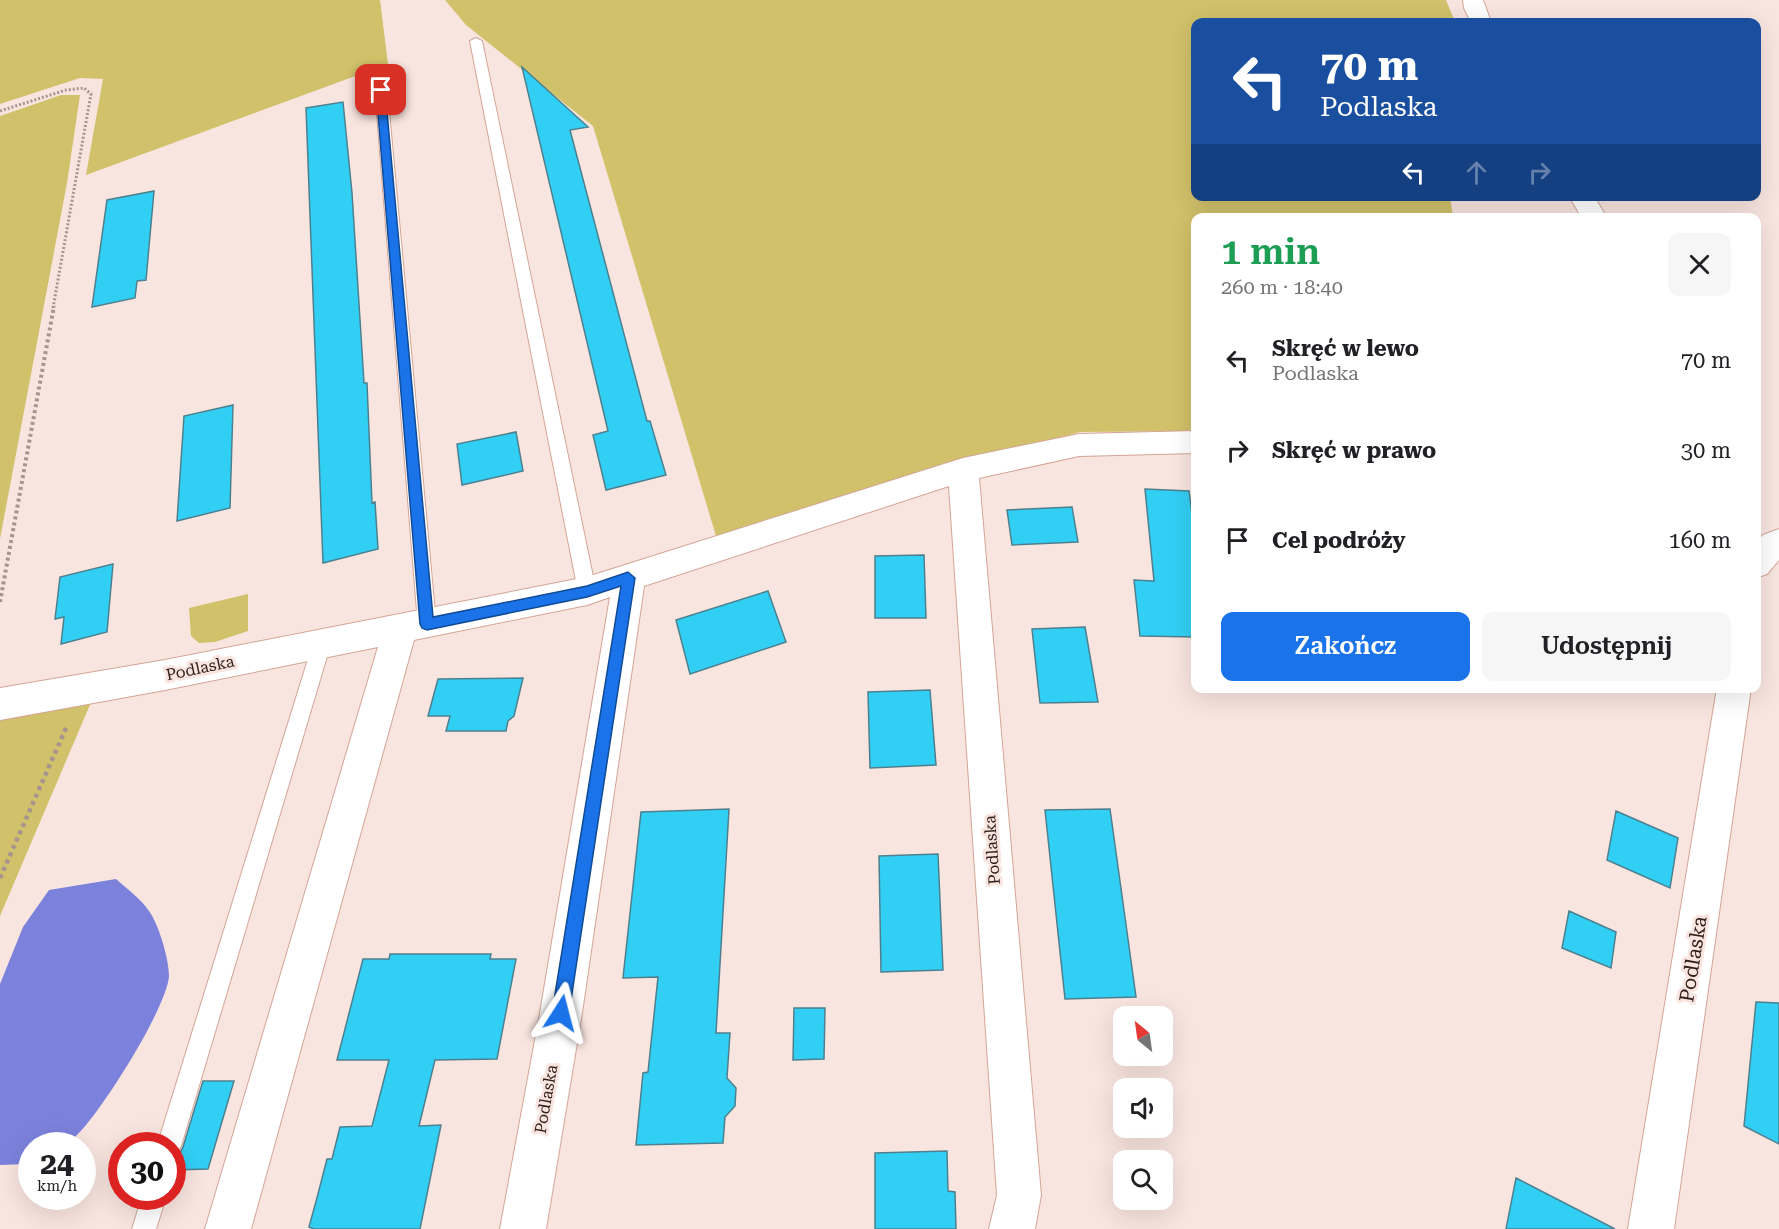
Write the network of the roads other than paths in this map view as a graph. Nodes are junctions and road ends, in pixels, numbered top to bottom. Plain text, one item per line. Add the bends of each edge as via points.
1 (1473, 0) edge
2 (1479, 18) edge
3 (476, 41) dead end
4 (381, 90) dead end
5 (1191, 442) edge
6 (963, 470) junction
7 (1779, 542) edge
8 (1761, 559) edge
9 (1761, 572) edge
10 (1779, 577) edge
11 (628, 578) junction
12 (587, 591) junction
13 (413, 627) junction
14 (322, 643) junction
15 (1733, 693) edge
16 (0, 704) edge
17 (173, 1132) edge
18 (150, 1210) edge
19 (144, 1229) edge
20 (228, 1229) edge
21 (523, 1229) edge
22 (1012, 1229) edge
23 (1651, 1229) edge

1 - 2 street
3 - 12 lane
4 - 13 lane
5 - 6 street, Podlaska via 1079,445
6 - 11 street, Podlaska
6 - 22 street, Podlaska via 1019,1195
7 - 8 street
9 - 10 street
11 - 12 street, Podlaska
11 - 21 street, Podlaska via 563,1001
12 - 13 street, Podlaska
13 - 14 street, Podlaska
13 - 20 street
14 - 16 street, Podlaska
14 - 17 lane
15 - 23 street, Podlaska
18 - 19 lane

